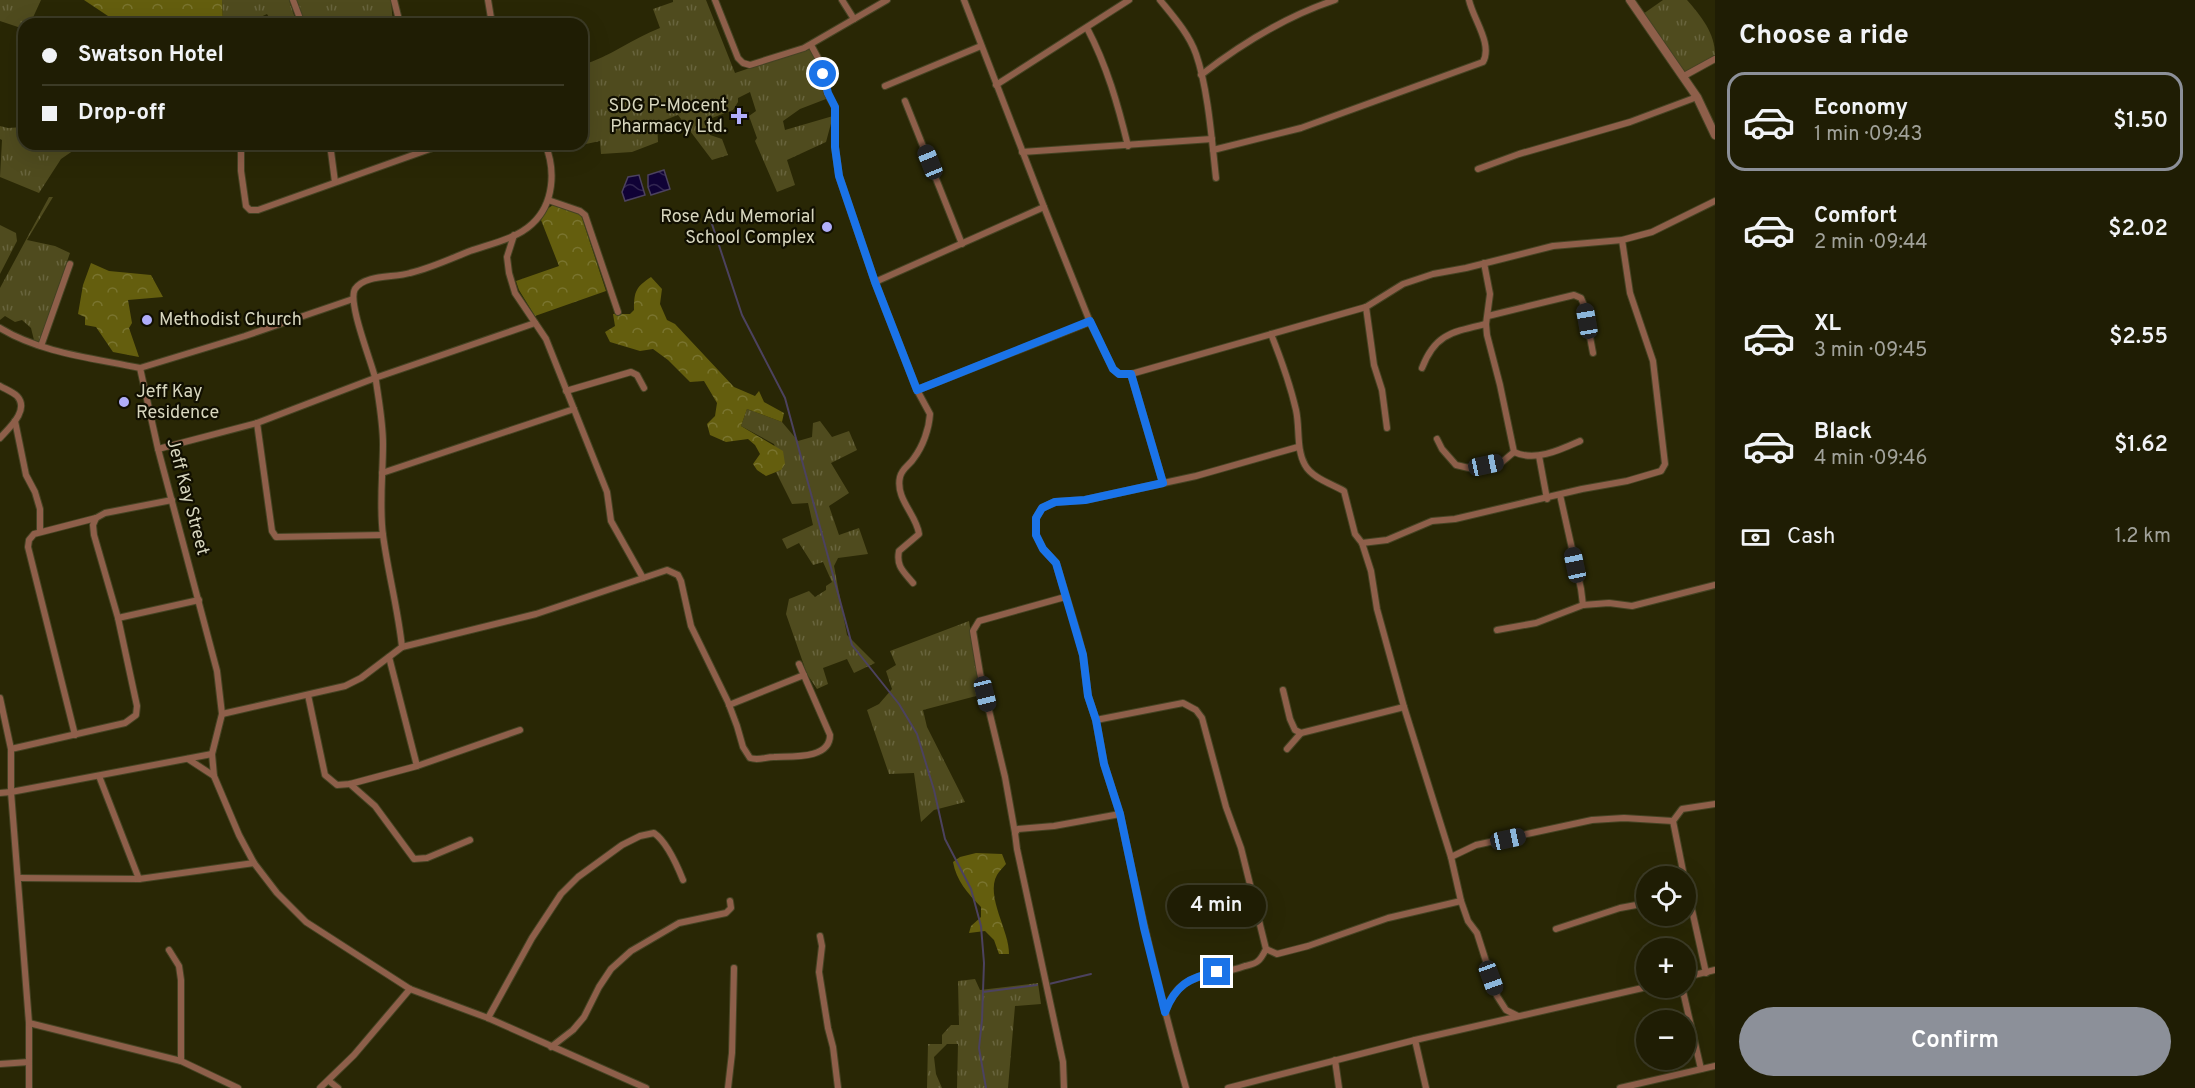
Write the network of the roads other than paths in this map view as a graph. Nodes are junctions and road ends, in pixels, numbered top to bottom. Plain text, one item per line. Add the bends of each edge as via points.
1 (293, 0) edge
2 (394, 0) edge
3 (488, 0) edge
4 (715, 0) edge
5 (842, 0) edge
6 (887, 0) edge
7 (964, 0) edge
8 (1129, 0) edge
9 (1160, 0) edge
10 (1335, 0) edge
11 (1469, 0) edge
12 (1630, 0) edge
13 (300, 18) edge
14 (398, 18) edge
15 (491, 18) edge
16 (854, 19) junction
17 (1087, 28) junction
18 (811, 45) junction
19 (981, 46) junction
20 (1715, 59) edge
21 (1201, 75) junction
22 (1683, 76) junction
23 (996, 85) junction
24 (885, 86) dead end
25 (1697, 97) junction
26 (905, 101) dead end
27 (1715, 135) edge
28 (1212, 139) junction
29 (1128, 146) junction
30 (241, 150) edge
31 (331, 150) edge
32 (424, 150) edge
33 (546, 150) edge
34 (1213, 150) junction
35 (1022, 152) junction
36 (1478, 170) dead end
37 (1216, 178) dead end
38 (335, 182) junction
39 (548, 200) junction
40 (1715, 201) edge
41 (1044, 207) junction
42 (514, 235) junction
43 (1622, 240) junction
44 (962, 244) junction
45 (1484, 263) junction
46 (70, 264) dead end
47 (875, 282) junction
48 (353, 299) junction
49 (1366, 307) junction
50 (618, 312) dead end
51 (1488, 316) junction
52 (1090, 321) junction
53 (535, 323) junction
54 (1486, 324) junction
55 (0, 328) edge
56 (1271, 334) junction
57 (41, 346) junction
58 (1593, 353) dead end
59 (140, 368) junction
60 (1422, 368) dead end
61 (1131, 374) junction
62 (375, 378) junction
63 (0, 386) edge
64 (644, 388) dead end
65 (917, 390) junction
66 (566, 391) junction
67 (574, 409) junction
68 (15, 421) junction
69 (257, 423) junction
70 (1387, 429) dead end
71 (0, 438) edge
72 (1437, 439) dead end
73 (1580, 441) dead end
74 (1299, 447) junction
75 (158, 449) junction
76 (1514, 452) junction
77 (1539, 456) junction
78 (382, 472) junction
79 (1163, 483) junction
80 (1560, 495) junction
81 (1547, 499) junction
82 (172, 500) junction
83 (96, 518) junction
84 (40, 532) junction
85 (383, 535) junction
86 (1362, 543) junction
87 (643, 578) junction
88 (913, 583) dead end
89 (1715, 585) edge
90 (1065, 597) junction
91 (199, 600) junction
92 (1583, 605) junction
93 (118, 618) junction
94 (1497, 630) dead end
95 (402, 647) junction
96 (389, 657) junction
97 (799, 664) dead end
98 (804, 675) junction
99 (1283, 690) dead end
100 (308, 695) junction
101 (0, 698) edge
102 (729, 705) junction
103 (1404, 707) junction
104 (222, 714) junction
105 (1096, 720) junction
106 (520, 730) dead end
107 (1301, 733) junction
108 (75, 735) junction
109 (11, 749) junction
110 (1287, 749) dead end
111 (212, 754) junction
112 (188, 759) junction
113 (417, 766) junction
114 (99, 776) junction
115 (214, 776) junction
116 (350, 784) junction
117 (12, 792) junction
118 (0, 793) edge
119 (1715, 804) edge
120 (1120, 814) junction
121 (1673, 821) junction
122 (1015, 832) junction
123 (470, 840) dead end
124 (1450, 857) junction
125 (254, 863) junction
126 (1682, 866) edge
127 (19, 879) junction
128 (139, 879) junction
129 (683, 880) dead end
130 (730, 901) dead end
131 (1461, 901) junction
132 (1636, 905) edge
133 (1694, 926) edge
134 (1556, 929) dead end
135 (820, 936) dead end
136 (1266, 949) junction
137 (169, 950) dead end
138 (734, 968) dead end
139 (1715, 970) edge
140 (1706, 972) junction
141 (1696, 974) edge
142 (410, 989) junction
143 (1636, 989) edge
144 (1685, 998) edge
145 (1165, 1012) junction
146 (1518, 1016) junction
147 (488, 1018) junction
148 (29, 1023) junction
149 (1415, 1040) junction
150 (551, 1047) junction
151 (1335, 1060) junction
152 (181, 1061) junction
153 (29, 1062) junction
154 (0, 1064) edge
155 (1715, 1066) edge
156 (1701, 1069) junction
157 (329, 1081) junction
158 (29, 1088) edge
159 (238, 1088) edge
160 (320, 1088) edge
161 (338, 1088) edge
162 (646, 1088) edge
163 (728, 1088) edge
164 (838, 1088) edge
165 (1064, 1088) edge
166 (1186, 1088) edge
167 (1228, 1088) edge
168 (1339, 1088) edge
169 (1426, 1088) edge
170 (1620, 1088) edge

1 - 13 street
2 - 14 street
3 - 15 street
4 - 18 street via 743,63 750,65
5 - 16 street
6 - 16 street
7 - 19 street
8 - 17 street
9 - 21 street via 1196,52
10 - 21 street via 1266,32
11 - 34 street via 1485,44 1487,55 1483,62 1301,128
12 - 22 street
16 - 18 street
17 - 23 street
17 - 29 street via 1115,93
18 - 47 street via 835,107 839,176
19 - 23 street
19 - 24 street
20 - 22 street
21 - 28 street
22 - 25 street
23 - 35 street
25 - 27 street
25 - 36 street
26 - 44 street
28 - 29 street
28 - 34 street
29 - 35 street
30 - 38 street via 244,194 250,210 266,208
31 - 38 street
32 - 38 street
33 - 39 street via 551,168
34 - 37 street
35 - 41 street
39 - 42 street via 532,224
39 - 50 street via 585,215
40 - 43 street via 1652,232
41 - 44 street
41 - 52 street
42 - 48 street via 410,274 365,281 356,287
42 - 53 street via 507,257 509,273 515,293
43 - 45 street via 1553,246
43 - 80 street via 1630,293 1653,361 1665,464 1661,471 1652,474
44 - 47 street
45 - 49 street via 1403,284
45 - 51 street via 1489,288
46 - 57 street
47 - 65 street
48 - 59 street
48 - 62 street
49 - 56 street
49 - 70 street
51 - 54 street
51 - 58 street via 1574,295 1584,304
52 - 61 street via 1113,369 1119,374
52 - 65 street
53 - 62 street
53 - 66 street via 546,339
54 - 60 street via 1446,334 1428,352
54 - 76 street
55 - 57 street
56 - 61 street
56 - 74 street via 1296,411
57 - 59 street
59 - 75 street, Jeff Kay Street
61 - 79 street
62 - 69 street
62 - 78 street via 381,413
63 - 68 street via 21,403
64 - 66 street via 631,372
65 - 88 street via 930,414 929,422 923,443 903,470 900,487 919,534 899,551 897,560
66 - 67 street
67 - 78 street
67 - 87 street via 607,492 611,521
68 - 71 street
68 - 84 street via 26,475 40,509
69 - 75 street
69 - 85 street via 276,537
72 - 76 street via 1456,465 1469,468 1502,462
73 - 77 street
74 - 79 street
74 - 86 street via 1304,465 1311,473 1344,491
75 - 82 street, Jeff Kay Street
76 - 77 street
77 - 81 street
78 - 85 street
79 - 90 street via 1085,500 1055,502 1042,508 1036,518 1036,535 1056,563
80 - 81 street
80 - 92 street
81 - 86 street via 1432,521 1387,540
82 - 83 street
82 - 91 street, Jeff Kay Street
83 - 84 street
83 - 93 street via 94,535
84 - 108 street via 29,540 28,554
85 - 95 street
86 - 103 street
87 - 95 street via 536,614
87 - 102 street via 667,570 678,575 691,626
89 - 92 street via 1632,606
90 - 105 street via 1083,655 1088,696
90 - 122 street via 979,621 973,631
91 - 93 street
91 - 104 street, Jeff Kay Street via 217,671
92 - 94 street via 1536,623
93 - 108 street via 136,715 125,723
95 - 96 street
96 - 100 street via 345,686
96 - 113 street
97 - 98 street
98 - 102 street
98 - 102 street via 830,735 821,751 802,756 750,758
99 - 107 street via 1290,719
100 - 104 street
100 - 116 street via 325,775 337,785
101 - 109 street
103 - 107 street
103 - 124 street
104 - 111 street, Jeff Kay Street
105 - 120 street via 1104,764
105 - 136 street via 1183,703 1202,717
106 - 113 street
107 - 110 street
108 - 109 street
109 - 117 street
111 - 112 street
111 - 115 street, Jeff Kay Street
112 - 114 street
112 - 115 street
113 - 116 street
114 - 117 street
114 - 128 street
115 - 125 street, Jeff Kay Street
116 - 123 street via 375,806 414,859 427,858
117 - 118 street
117 - 127 street
119 - 121 street via 1682,809
120 - 122 street via 1018,828
120 - 145 street
121 - 124 street via 1592,820 1476,845
121 - 126 street
122 - 165 street via 1063,1062
124 - 131 street
125 - 128 street
125 - 142 street, Jeff Kay Street via 306,922
127 - 128 street
127 - 148 street
129 - 147 street via 654,833 603,858 561,894
130 - 150 street via 731,908 726,913 679,923 631,951 598,987 584,1017
131 - 136 street via 1388,918 1277,954
131 - 146 street via 1477,933 1497,996 1506,1010
132 - 134 street
133 - 140 street
135 - 164 street via 819,972
136 - 145 street via 1259,961 1235,970 1198,975 1170,998
137 - 152 street via 179,966 181,980
138 - 163 street
139 - 140 street
140 - 141 street
142 - 147 street, Jeff Kay Street
142 - 157 street
143 - 146 street
144 - 156 street
145 - 166 street
146 - 149 street
147 - 150 street, Jeff Kay Street
148 - 152 street
148 - 153 street
149 - 151 street
149 - 169 street
150 - 162 street, Jeff Kay Street
151 - 167 street
151 - 168 street
152 - 159 street
153 - 154 street
153 - 158 street
155 - 156 street
156 - 170 street
157 - 160 street
157 - 161 street

